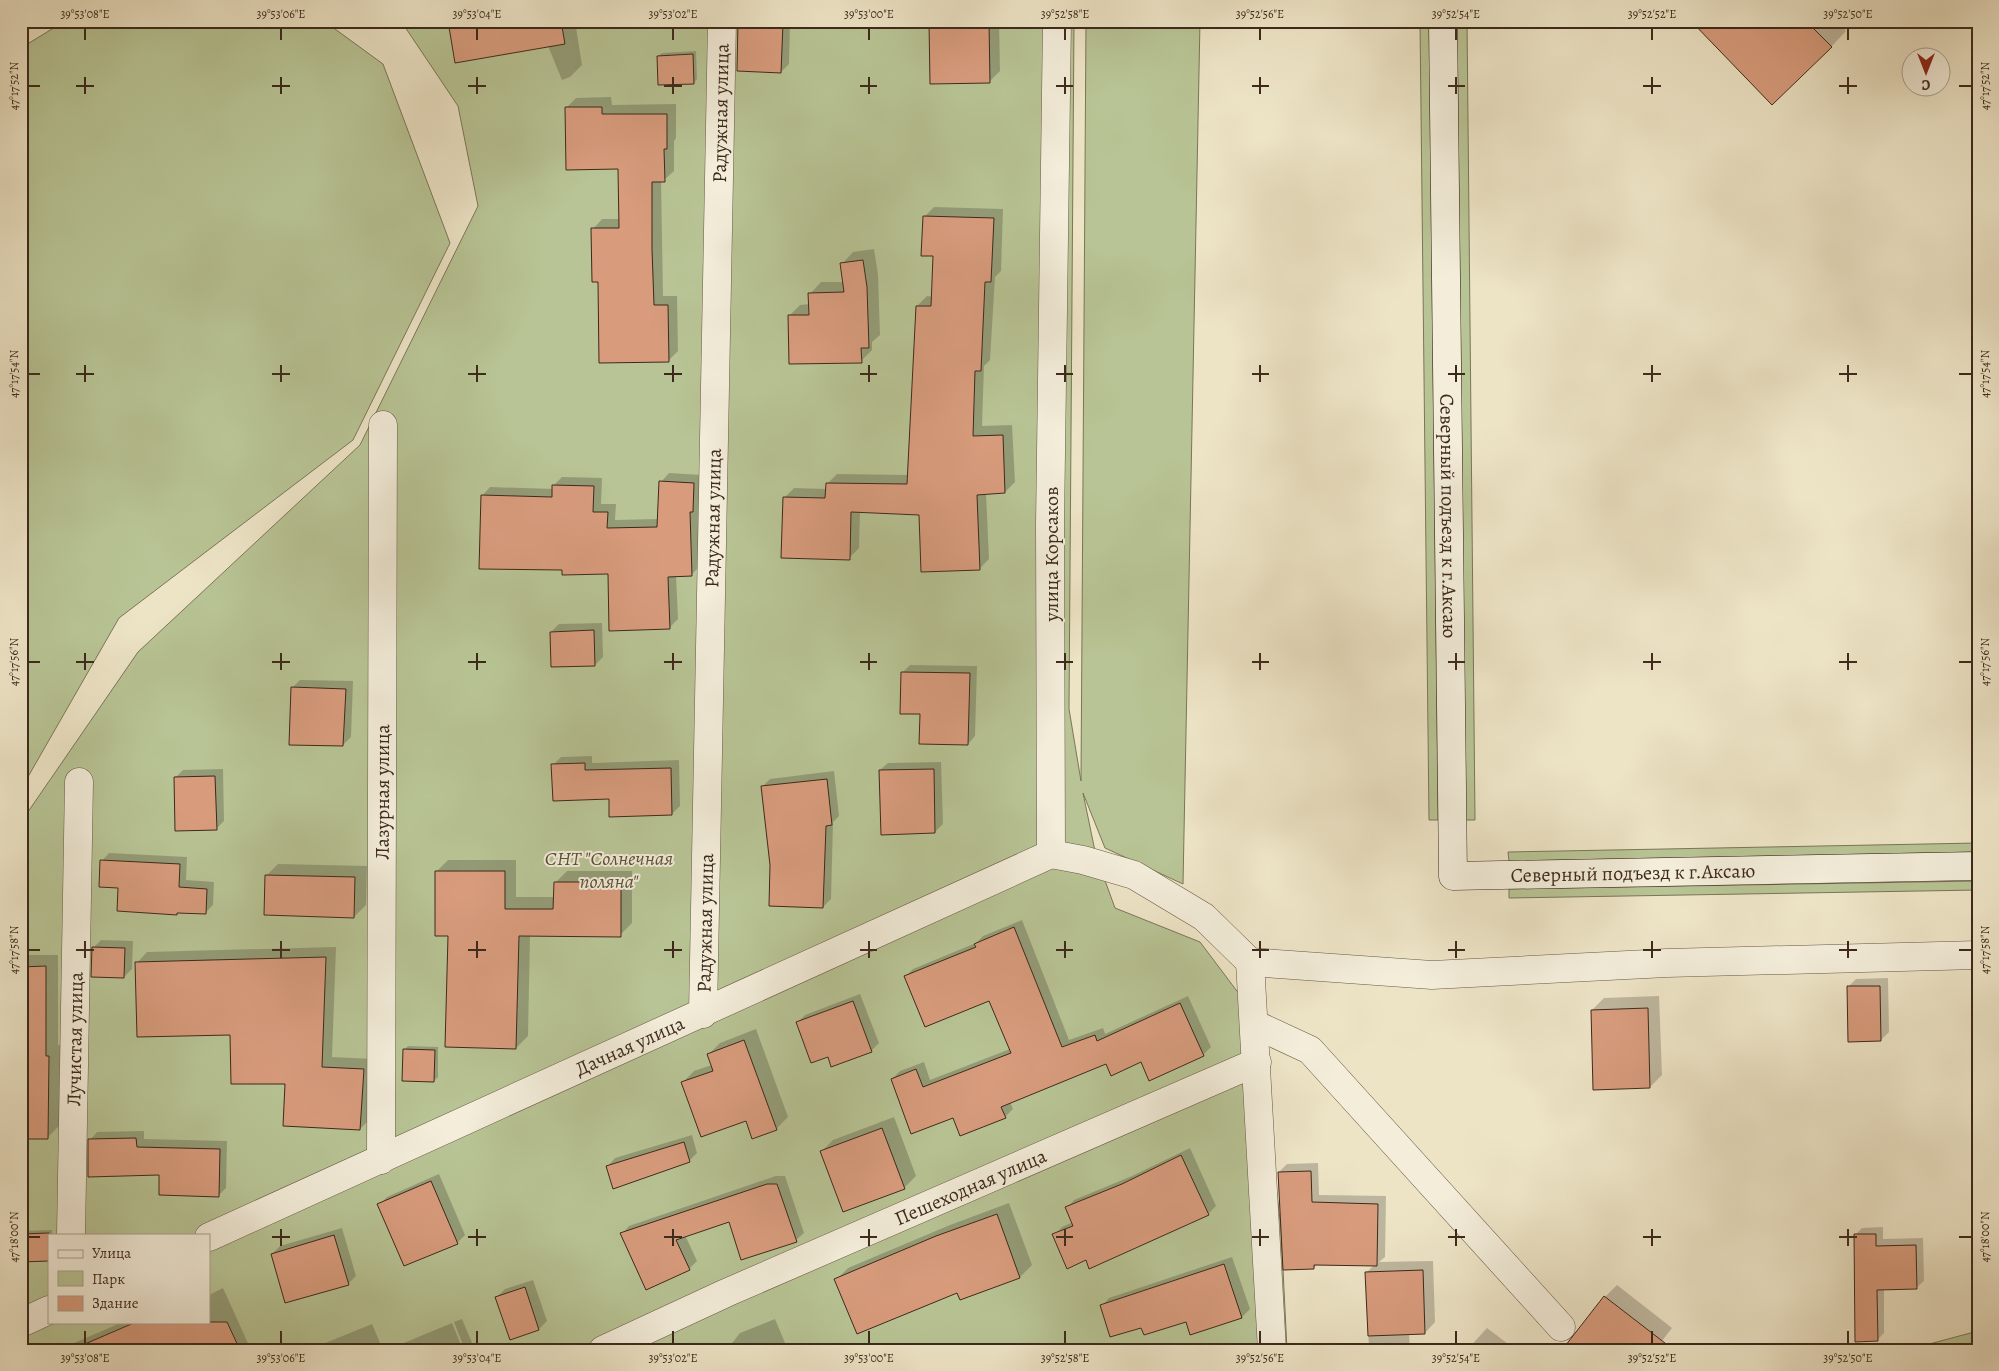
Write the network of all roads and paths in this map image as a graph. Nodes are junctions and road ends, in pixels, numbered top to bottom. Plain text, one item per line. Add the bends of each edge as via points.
1 (722, 21) edge
2 (1056, 21) edge
3 (1444, 21) edge
4 (382, 425) dead end
5 (79, 782) dead end
6 (1051, 854) junction
7 (1978, 866) edge
8 (1978, 955) edge
9 (1250, 962) junction
10 (703, 1014) junction
11 (1254, 1024) junction
12 (1257, 1062) junction
13 (382, 1160) junction
14 (71, 1234) edge
15 (210, 1237) edge
16 (48, 1310) edge
17 (21, 1323) edge
18 (1561, 1327) dead end
19 (1266, 1347) edge
20 (603, 1350) edge

1 - 10 street, Радужная улица
2 - 6 street, улица Корсаков via 1050,524
3 - 7 street, Северный подъезд к г.Аксаю via 1453,876
4 - 13 street, Лазурная улица
5 - 14 street, Лучистая улица
6 - 9 street via 1134,875 1204,917
6 - 10 street, Дачная улица
8 - 9 street via 1667,963 1432,975
9 - 11 street
10 - 13 street, Дачная улица
11 - 12 street
11 - 18 street via 1310,1050
12 - 19 street
12 - 20 street, Пешеходная улица via 726,1293
13 - 15 street, Дачная улица
16 - 17 street

